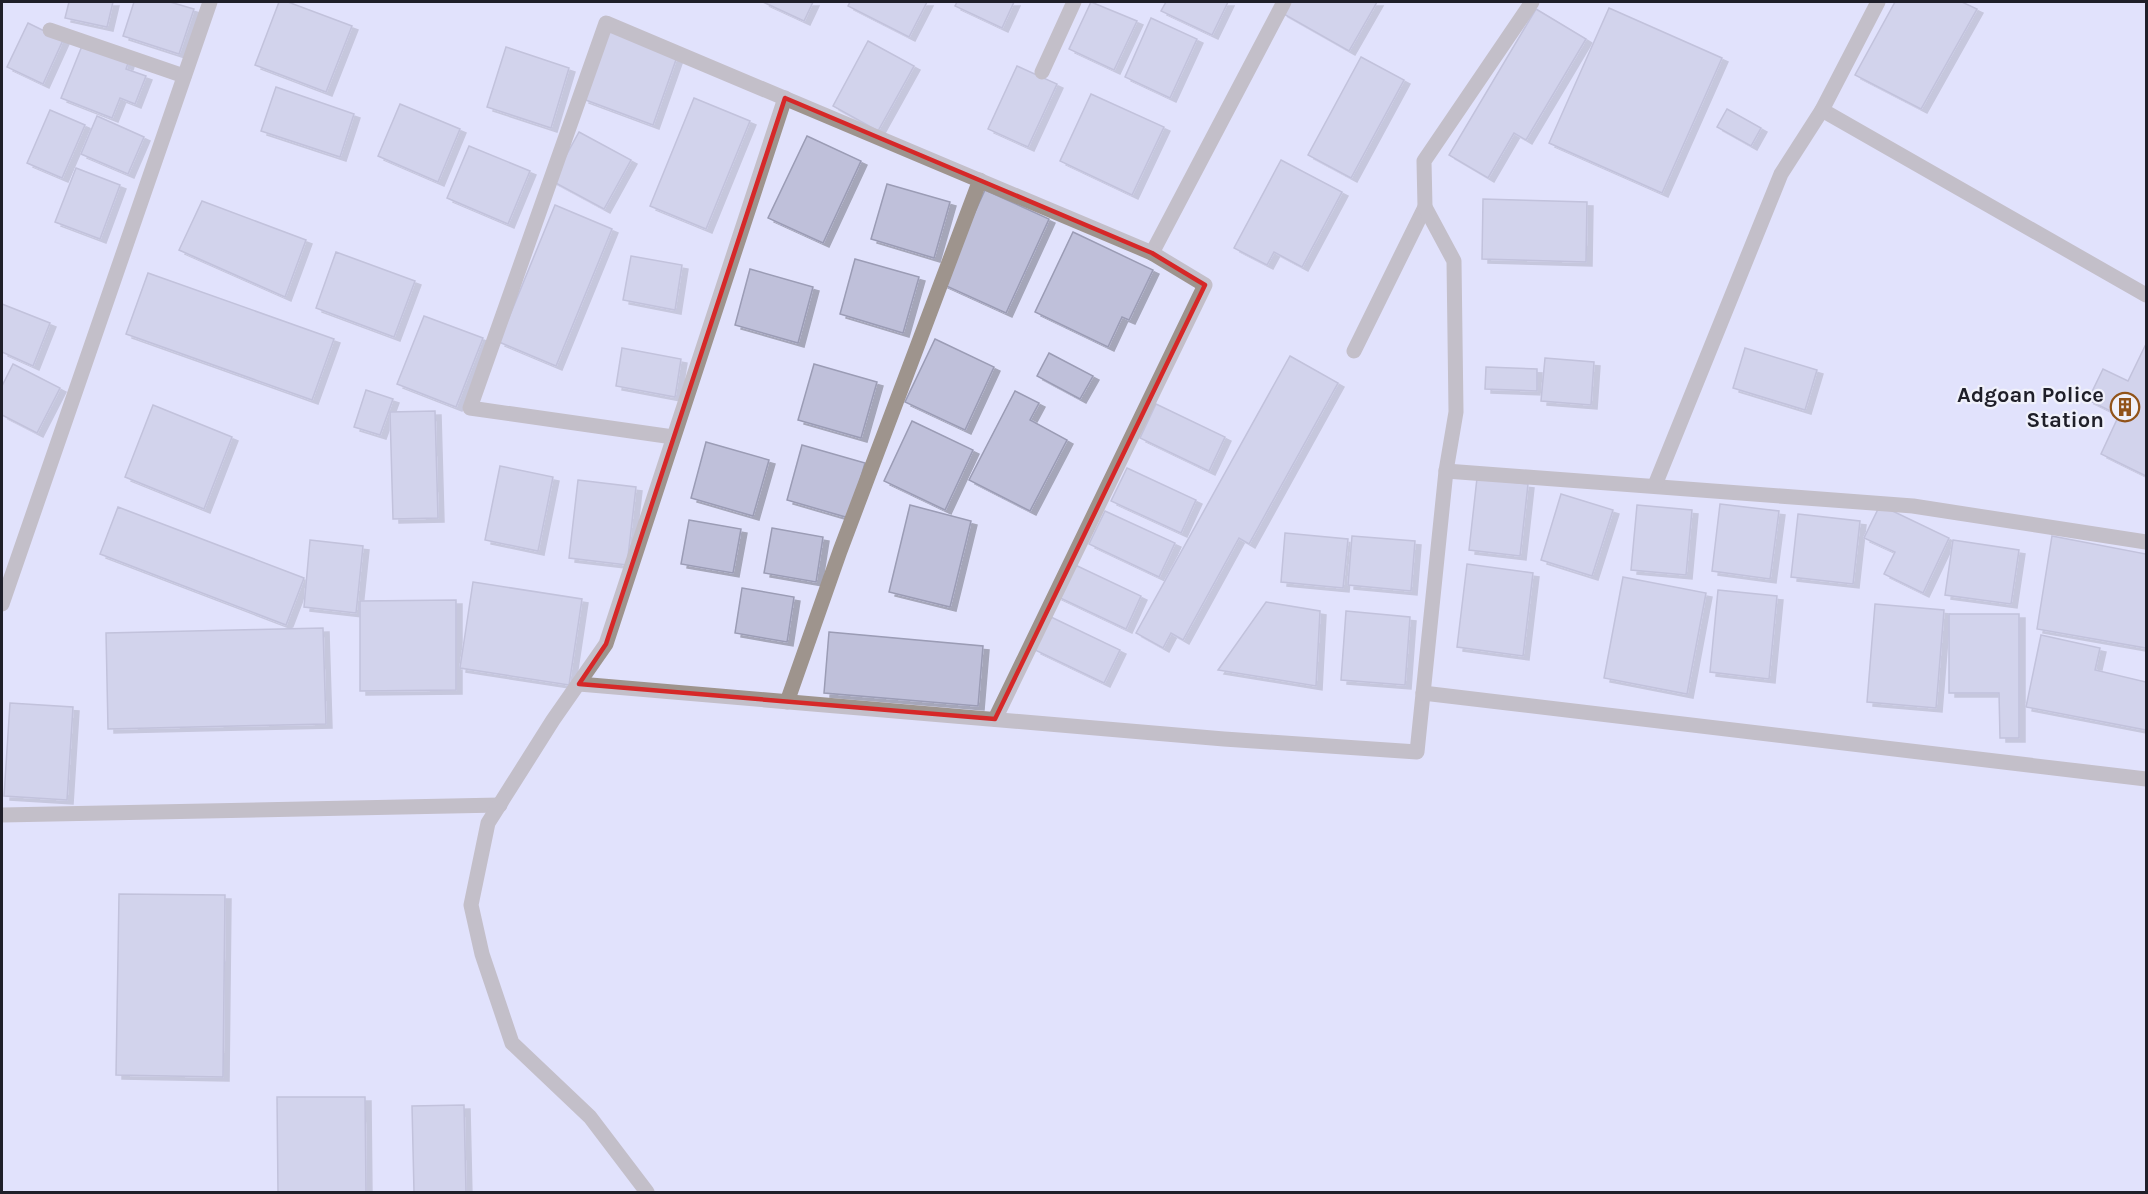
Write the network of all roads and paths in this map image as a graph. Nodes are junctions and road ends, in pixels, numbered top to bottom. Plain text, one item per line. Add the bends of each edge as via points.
1 (210, 2) edge
2 (1074, 2) edge
3 (1284, 2) edge
4 (1532, 2) edge
5 (1878, 2) edge
6 (50, 30) dead end
7 (1042, 72) dead end
8 (184, 76) junction
9 (785, 98) junction
10 (1822, 110) junction
11 (980, 180) junction
12 (1425, 207) junction
13 (1152, 254) junction
14 (2146, 295) edge
15 (1354, 351) dead end
16 (673, 437) junction
17 (1446, 471) junction
18 (1655, 485) junction
19 (2146, 542) edge
20 (2, 604) edge
21 (579, 684) junction
22 (1424, 693) junction
23 (787, 702) junction
24 (995, 719) junction
25 (2146, 778) edge
26 (500, 805) junction
27 (2, 814) edge
28 (647, 1192) edge

1 - 8 street
2 - 7 street
3 - 13 street
4 - 12 street via 1424,162
5 - 10 street
6 - 8 street
8 - 20 street
9 - 11 street
9 - 16 street
9 - 16 street via 606,23 470,408
10 - 14 street
10 - 18 street via 1781,174
11 - 13 street
11 - 23 street
12 - 15 street
12 - 17 street via 1454,261 1456,412
13 - 24 street via 1205,285
16 - 21 street via 606,644
17 - 18 street
17 - 22 street
18 - 19 street via 1913,506
21 - 23 street
21 - 26 street
22 - 24 street via 1417,752
22 - 25 street
23 - 24 street
26 - 27 street
26 - 28 street via 488,823 471,905 482,954 512,1043 590,1117

